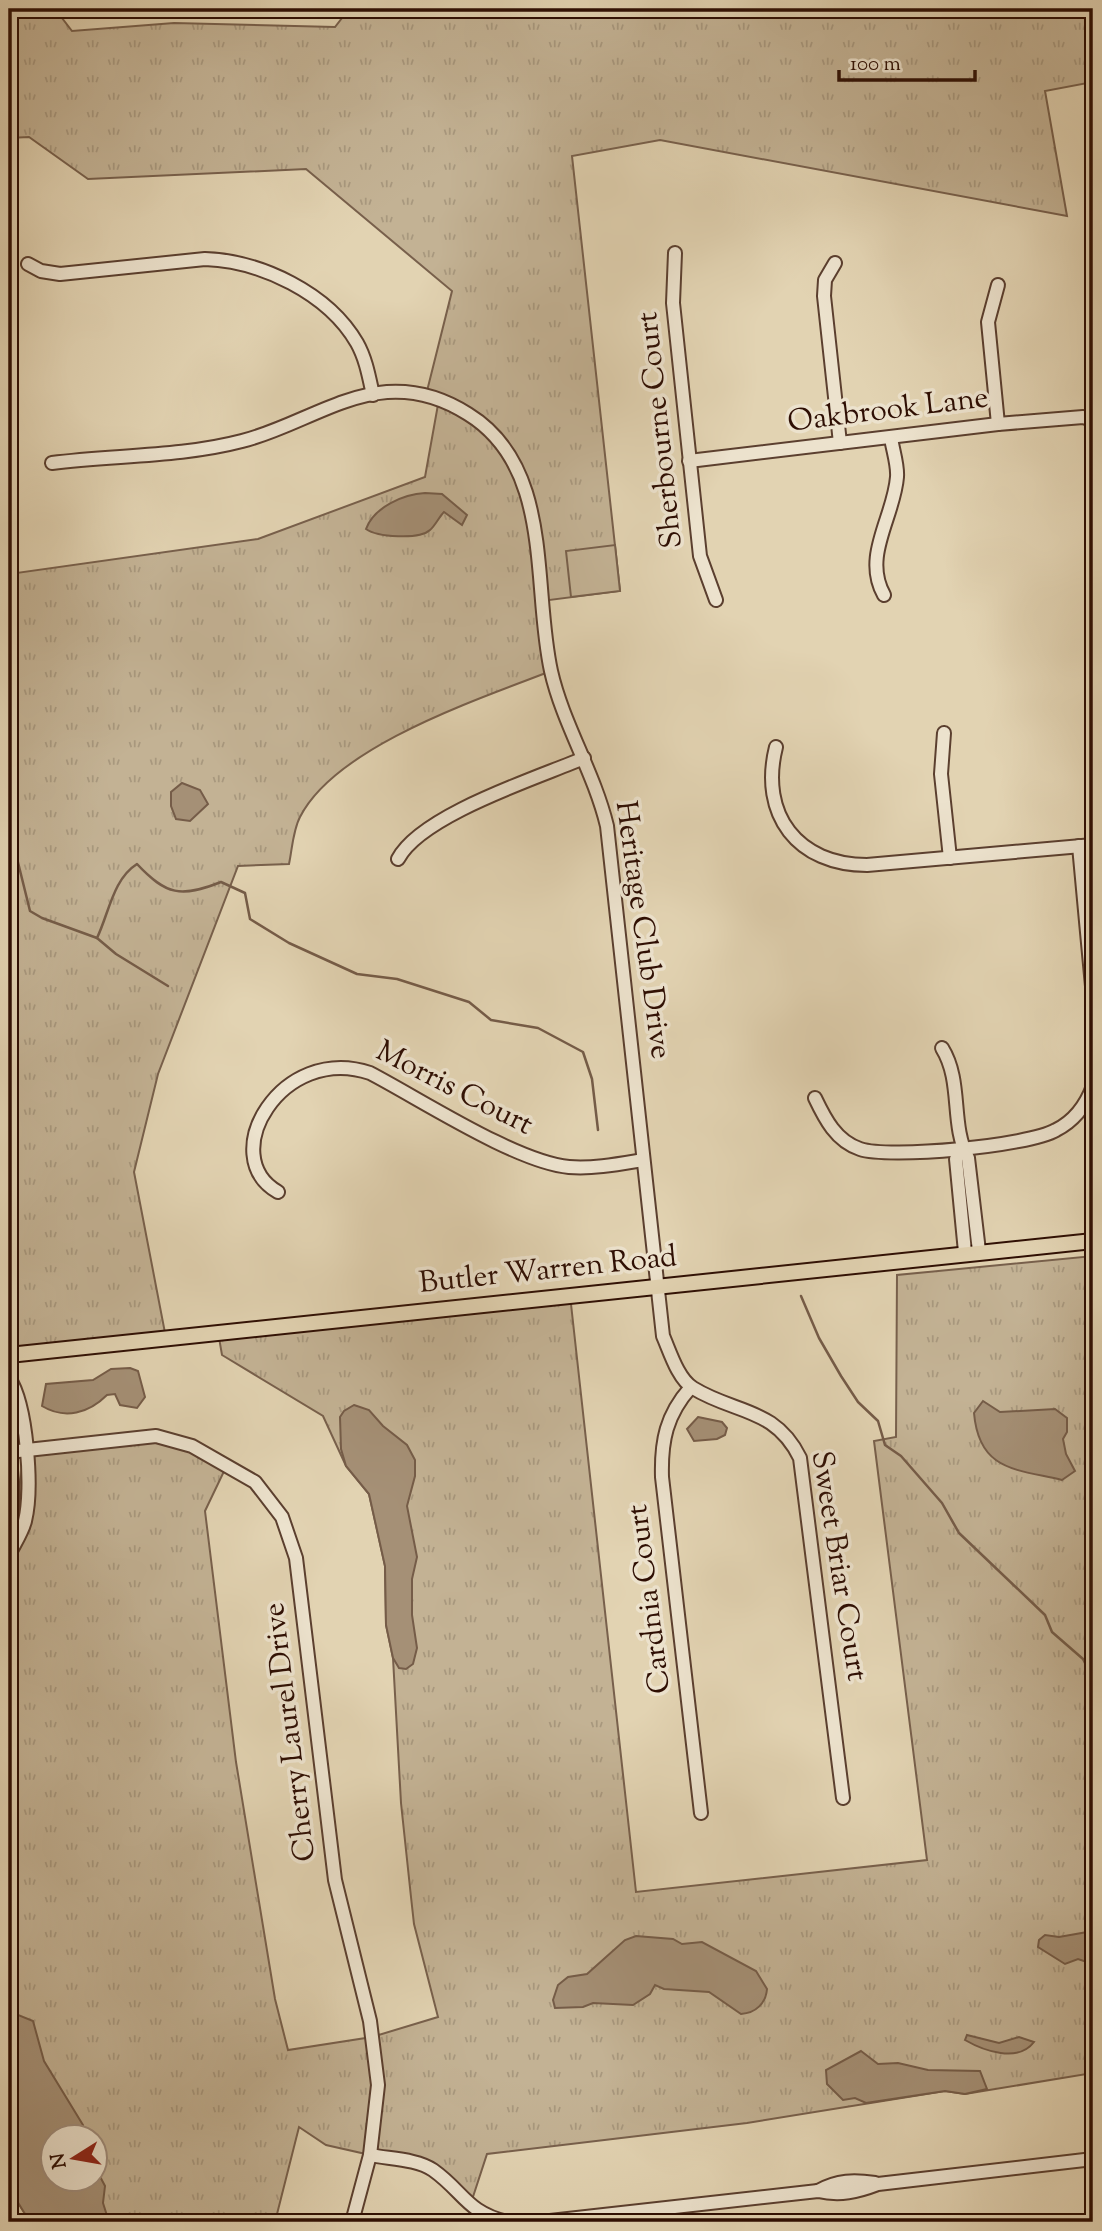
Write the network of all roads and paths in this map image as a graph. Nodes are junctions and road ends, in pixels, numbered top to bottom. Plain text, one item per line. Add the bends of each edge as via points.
1 (675, 253) dead end
2 (835, 263) dead end
3 (28, 264) dead end
4 (998, 285) dead end
5 (373, 395) junction
6 (1093, 420) edge
7 (998, 424) junction
8 (891, 439) junction
9 (840, 443) junction
10 (689, 461) junction
11 (52, 463) dead end
12 (884, 595) dead end
13 (716, 600) dead end
14 (944, 733) dead end
15 (776, 747) dead end
16 (584, 758) junction
17 (1093, 845) edge
18 (1079, 846) junction
19 (950, 858) junction
20 (398, 859) dead end
21 (1093, 997) edge
22 (942, 1048) dead end
23 (1093, 1086) edge
24 (815, 1098) dead end
25 (963, 1147) junction
26 (643, 1160) junction
27 (278, 1192) dead end
28 (1093, 1241) edge
29 (972, 1252) junction
30 (656, 1285) junction
31 (9, 1355) edge
32 (9, 1377) edge
33 (691, 1387) junction
34 (9, 1450) edge
35 (25, 1450) junction
36 (9, 1555) edge
37 (843, 1798) dead end
38 (701, 1813) dead end
39 (370, 2155) junction
40 (1093, 2159) edge
41 (352, 2222) edge
42 (507, 2222) edge
43 (541, 2222) edge

1 - 10 street, Sherbourne Court via 673,303
2 - 9 street via 825,279 824,296
3 - 5 street via 60,274 205,259 259,268 319,303 349,332 363,356
4 - 7 street via 988,323
5 - 11 street, Heritage Club Drive via 237,442
5 - 16 street, Heritage Club Drive via 407,392 458,407 486,426 515,463 529,501 551,671
6 - 7 street, Oakbrook Lane
7 - 8 street, Oakbrook Lane
8 - 9 street, Oakbrook Lane
8 - 12 street via 897,475 883,522 876,573
9 - 10 street, Oakbrook Lane
10 - 13 street, Sherbourne Court via 700,556
14 - 19 street via 941,774
15 - 19 street via 773,782 779,816 807,849 846,865
16 - 20 street via 448,817 413,839
16 - 26 street, Heritage Club Drive via 602,806 612,852
17 - 18 street
18 - 19 street
18 - 21 street
22 - 25 street via 954,1079
23 - 25 street via 1074,1117 1045,1136
24 - 25 street via 836,1134 860,1149 894,1154
25 - 29 street via 968,1158
26 - 27 street, Morris Court via 590,1167 549,1163 505,1145 370,1073 330,1067 309,1072 285,1086 261,1120 257,1167 266,1185
26 - 30 street, Heritage Club Drive
28 - 29 main road, Butler Warren Road
29 - 30 main road, Butler Warren Road
30 - 31 main road, Butler Warren Road
30 - 33 street via 663,1336
32 - 35 street via 19,1399
33 - 37 street, Sweet Briar Court via 777,1425 800,1458
33 - 38 street, Cardnia Court via 667,1423 662,1477
34 - 35 street, Cherry Laurel Drive
34 - 36 street via 13,1495
35 - 36 street via 25,1522
35 - 39 street, Cherry Laurel Drive via 156,1436 192,1446 255,1482 282,1517 296,1558 335,1880 370,2021 378,2085
39 - 41 street, Cherry Laurel Drive
39 - 42 street via 432,2169 470,2206 486,2217
40 - 43 street via 878,2184 856,2180 818,2190

